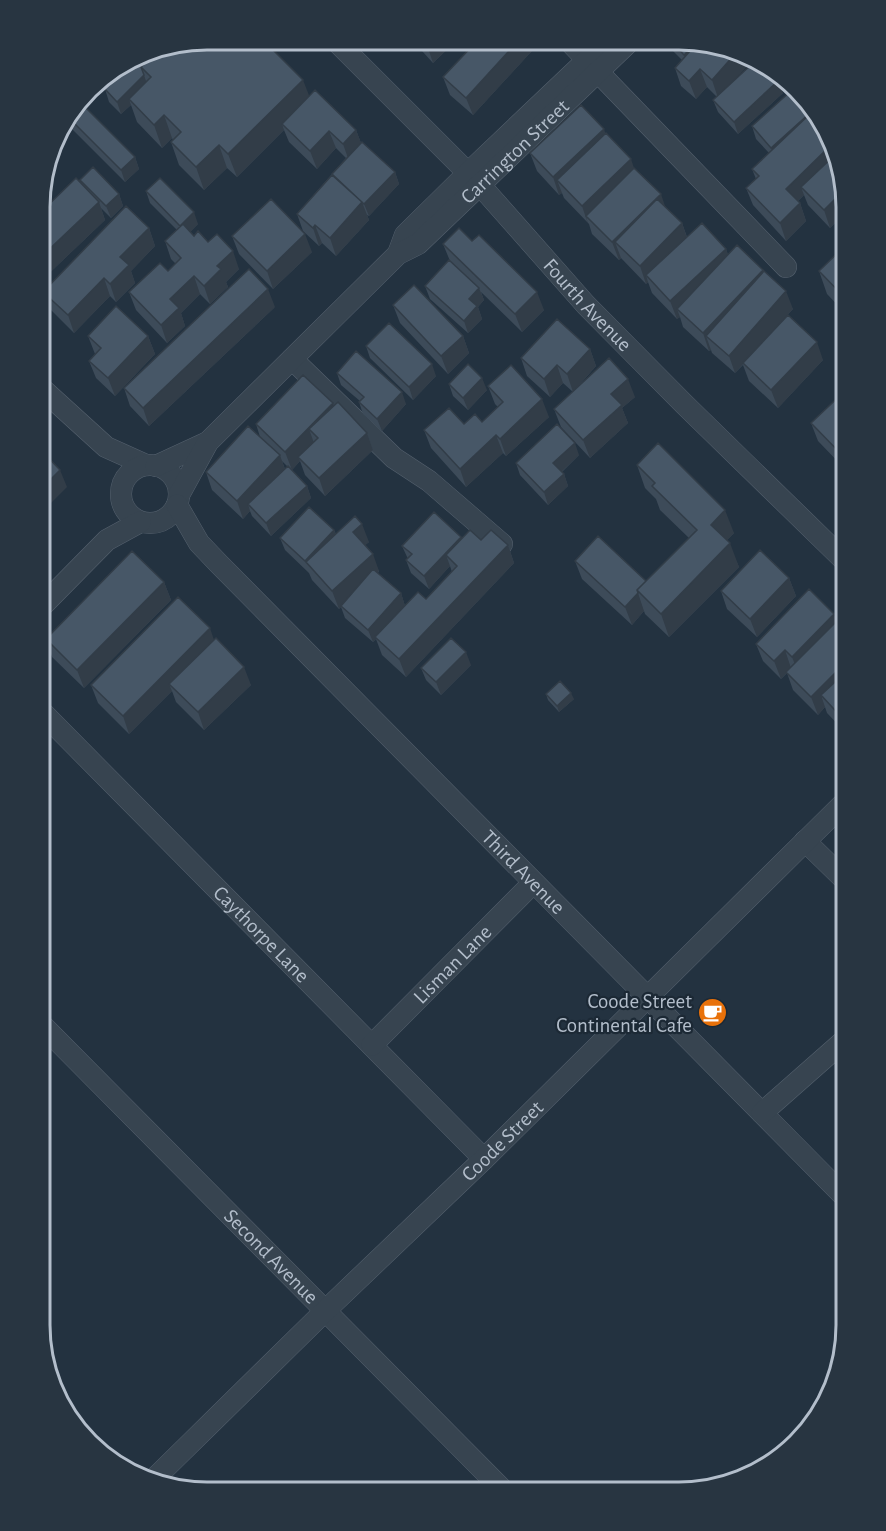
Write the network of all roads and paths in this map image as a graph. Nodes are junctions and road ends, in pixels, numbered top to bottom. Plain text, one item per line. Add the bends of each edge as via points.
1 (345, 50) edge
2 (578, 50) edge
3 (602, 50) edge
4 (617, 50) edge
5 (593, 66) junction
6 (474, 179) junction
7 (786, 267) dead end
8 (292, 359) junction
9 (50, 396) edge
10 (208, 442) junction
11 (106, 447) junction
12 (151, 465) junction
13 (122, 491) junction
14 (173, 507) junction
15 (140, 522) junction
16 (107, 540) junction
17 (502, 544) edge
18 (836, 552) edge
19 (50, 598) edge
20 (50, 720) edge
21 (836, 811) edge
22 (805, 841) junction
23 (836, 871) edge
24 (533, 883) junction
25 (648, 997) junction
26 (50, 1033) edge
27 (372, 1046) junction
28 (836, 1048) edge
29 (762, 1113) junction
30 (484, 1159) junction
31 (836, 1189) edge
32 (326, 1310) junction
33 (159, 1474) edge
34 (495, 1482) edge

1 - 6 street, Fourth Avenue
2 - 5 street
3 - 5 street, Carrington Street
4 - 5 street, Carrington Street
5 - 6 street, Carrington Street
5 - 7 street
6 - 8 street, Carrington Street via 405,235 398,254
6 - 18 street, Fourth Avenue via 586,305
8 - 10 street, Carrington Street
8 - 17 street via 394,458 429,481
9 - 11 street
10 - 12 street, Carrington Street
10 - 14 street, Carrington Street
11 - 12 street
11 - 13 street
12 - 13 street via 129,474
12 - 14 street via 170,473 178,487
13 - 15 street via 125,509
13 - 16 street
14 - 15 street via 155,523
14 - 24 street, Third Avenue via 199,543
15 - 16 street
16 - 19 street
20 - 27 street, Caythorpe Lane
21 - 22 street, Coode Street
22 - 23 street
22 - 25 street, Coode Street
24 - 25 street, Third Avenue
24 - 27 street, Lisman Lane
25 - 29 street, Third Avenue
25 - 30 street, Coode Street
26 - 32 street, Second Avenue
27 - 30 street, Caythorpe Lane
28 - 29 street
29 - 31 street, Third Avenue
30 - 32 street, Coode Street
32 - 33 street, Coode Street
32 - 34 street, Second Avenue

